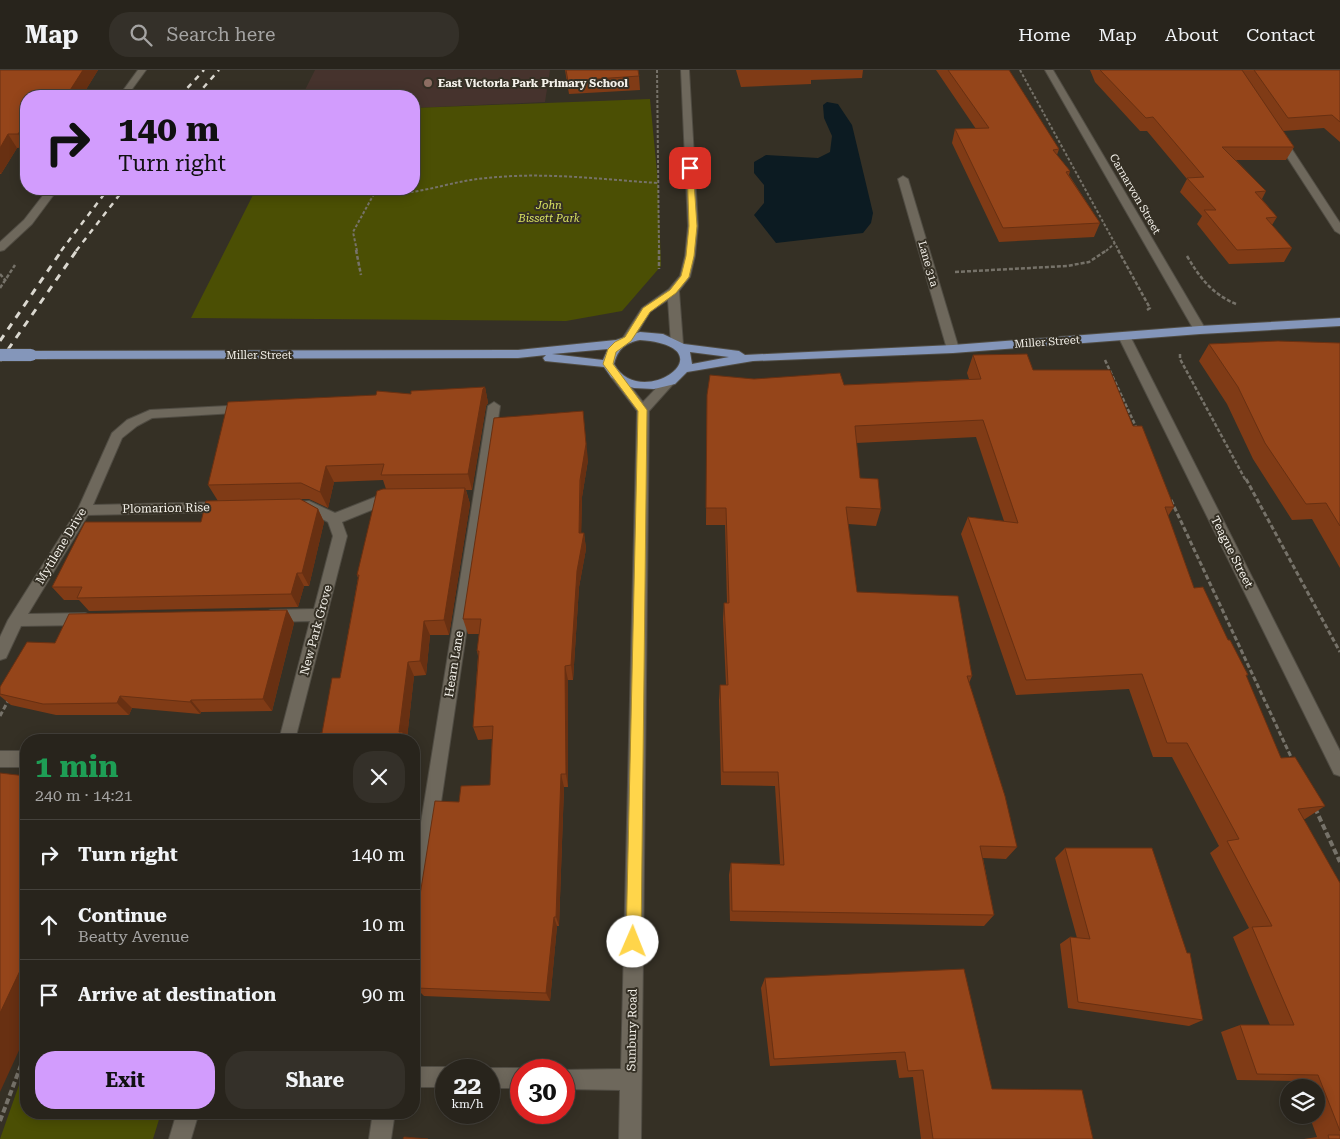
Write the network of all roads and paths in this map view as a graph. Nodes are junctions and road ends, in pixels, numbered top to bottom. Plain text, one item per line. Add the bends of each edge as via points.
1 (142, 70) edge
2 (657, 70) edge
3 (685, 70) edge
4 (1020, 70) edge
5 (1048, 70) edge
6 (127, 90) edge
7 (1272, 126) edge
8 (903, 179) dead end
9 (658, 183) junction
10 (420, 189) edge
11 (48, 195) edge
12 (373, 195) edge
13 (1340, 231) edge
14 (1115, 243) junction
15 (0, 248) edge
16 (1185, 254) dead end
17 (929, 268) junction
18 (0, 274) edge
19 (361, 275) dead end
20 (657, 275) dead end
21 (6, 281) dead end
22 (673, 291) junction
23 (1241, 306) dead end
24 (1142, 317) dead end
25 (1340, 322) edge
26 (1200, 330) junction
27 (1124, 336) junction
28 (623, 341) junction
29 (679, 346) junction
30 (953, 349) junction
31 (1180, 353) dead end
32 (518, 354) junction
33 (0, 355) edge
34 (753, 357) junction
35 (1104, 358) dead end
36 (608, 364) junction
37 (685, 369) junction
38 (617, 377) junction
39 (669, 382) junction
40 (494, 406) dead end
41 (258, 408) edge
42 (642, 410) junction
43 (1138, 430) edge
44 (1167, 493) edge
45 (462, 497) edge
46 (480, 497) junction
47 (406, 498) edge
48 (290, 506) edge
49 (240, 507) edge
50 (84, 510) junction
51 (334, 520) junction
52 (319, 615) junction
53 (251, 616) edge
54 (96, 619) edge
55 (16, 620) junction
56 (1340, 652) edge
57 (0, 653) edge
58 (289, 734) edge
59 (0, 759) edge
60 (20, 759) edge
61 (1294, 763) edge
62 (1340, 768) edge
63 (1315, 808) edge
64 (1340, 862) edge
65 (420, 884) edge
66 (20, 1068) edge
67 (20, 1071) edge
68 (18, 1073) junction
69 (420, 1077) edge
70 (435, 1077) edge
71 (575, 1079) edge
72 (631, 1080) junction
73 (186, 1119) edge
74 (383, 1119) edge
75 (0, 1121) edge
76 (180, 1139) edge
77 (380, 1139) edge
78 (630, 1139) edge

1 - 6 street
2 - 9 path
3 - 22 street via 693,226 685,277
4 - 14 path
5 - 26 street, Carnarvon Street
7 - 13 street
8 - 17 street, Lane 31a
9 - 10 path via 540,175 480,179
9 - 20 path via 661,266
11 - 15 street via 28,222
12 - 19 path via 353,232
14 - 17 path via 1089,262 1067,266 954,272
14 - 24 path via 1150,308
16 - 23 path via 1206,287 1220,299
17 - 30 street, Lane 31a
18 - 21 path
22 - 28 street via 646,310
22 - 29 street
25 - 26 main road, Miller Street
26 - 27 main road, Miller Street
27 - 30 main road, Miller Street
27 - 62 street, Teague Street
28 - 29 main road via 653,336 666,338
28 - 32 main road, Miller Street
28 - 36 main road via 611,351
29 - 34 main road, Miller Street
29 - 37 main road via 688,360
30 - 34 main road, Miller Street
31 - 56 path via 1180,359
32 - 33 main road, Miller Street, bridge
32 - 36 main road, Miller Street
34 - 37 main road, Miller Street
35 - 43 path
36 - 38 main road
37 - 39 main road
38 - 39 main road via 643,386
38 - 42 street
39 - 42 street
40 - 46 street, Hearn Lane
41 - 50 street, Mytilene Drive via 150,414 132,422 117,436
42 - 72 street, Sunbury Road
44 - 61 path
45 - 46 street
46 - 65 street, Hearn Lane
47 - 51 street via 388,498
48 - 51 street via 309,506
49 - 50 street, Plomarion Rise
50 - 55 street, Mytilene Drive
51 - 52 street, New Park Grove via 340,536
52 - 53 street
52 - 58 street, New Park Grove
54 - 55 street
55 - 57 street, Mytilene Drive
59 - 60 street
63 - 64 path
66 - 68 path
67 - 68 path
68 - 75 path
69 - 70 street
71 - 72 street
72 - 78 street, Sunbury Road
73 - 76 street
74 - 77 street

